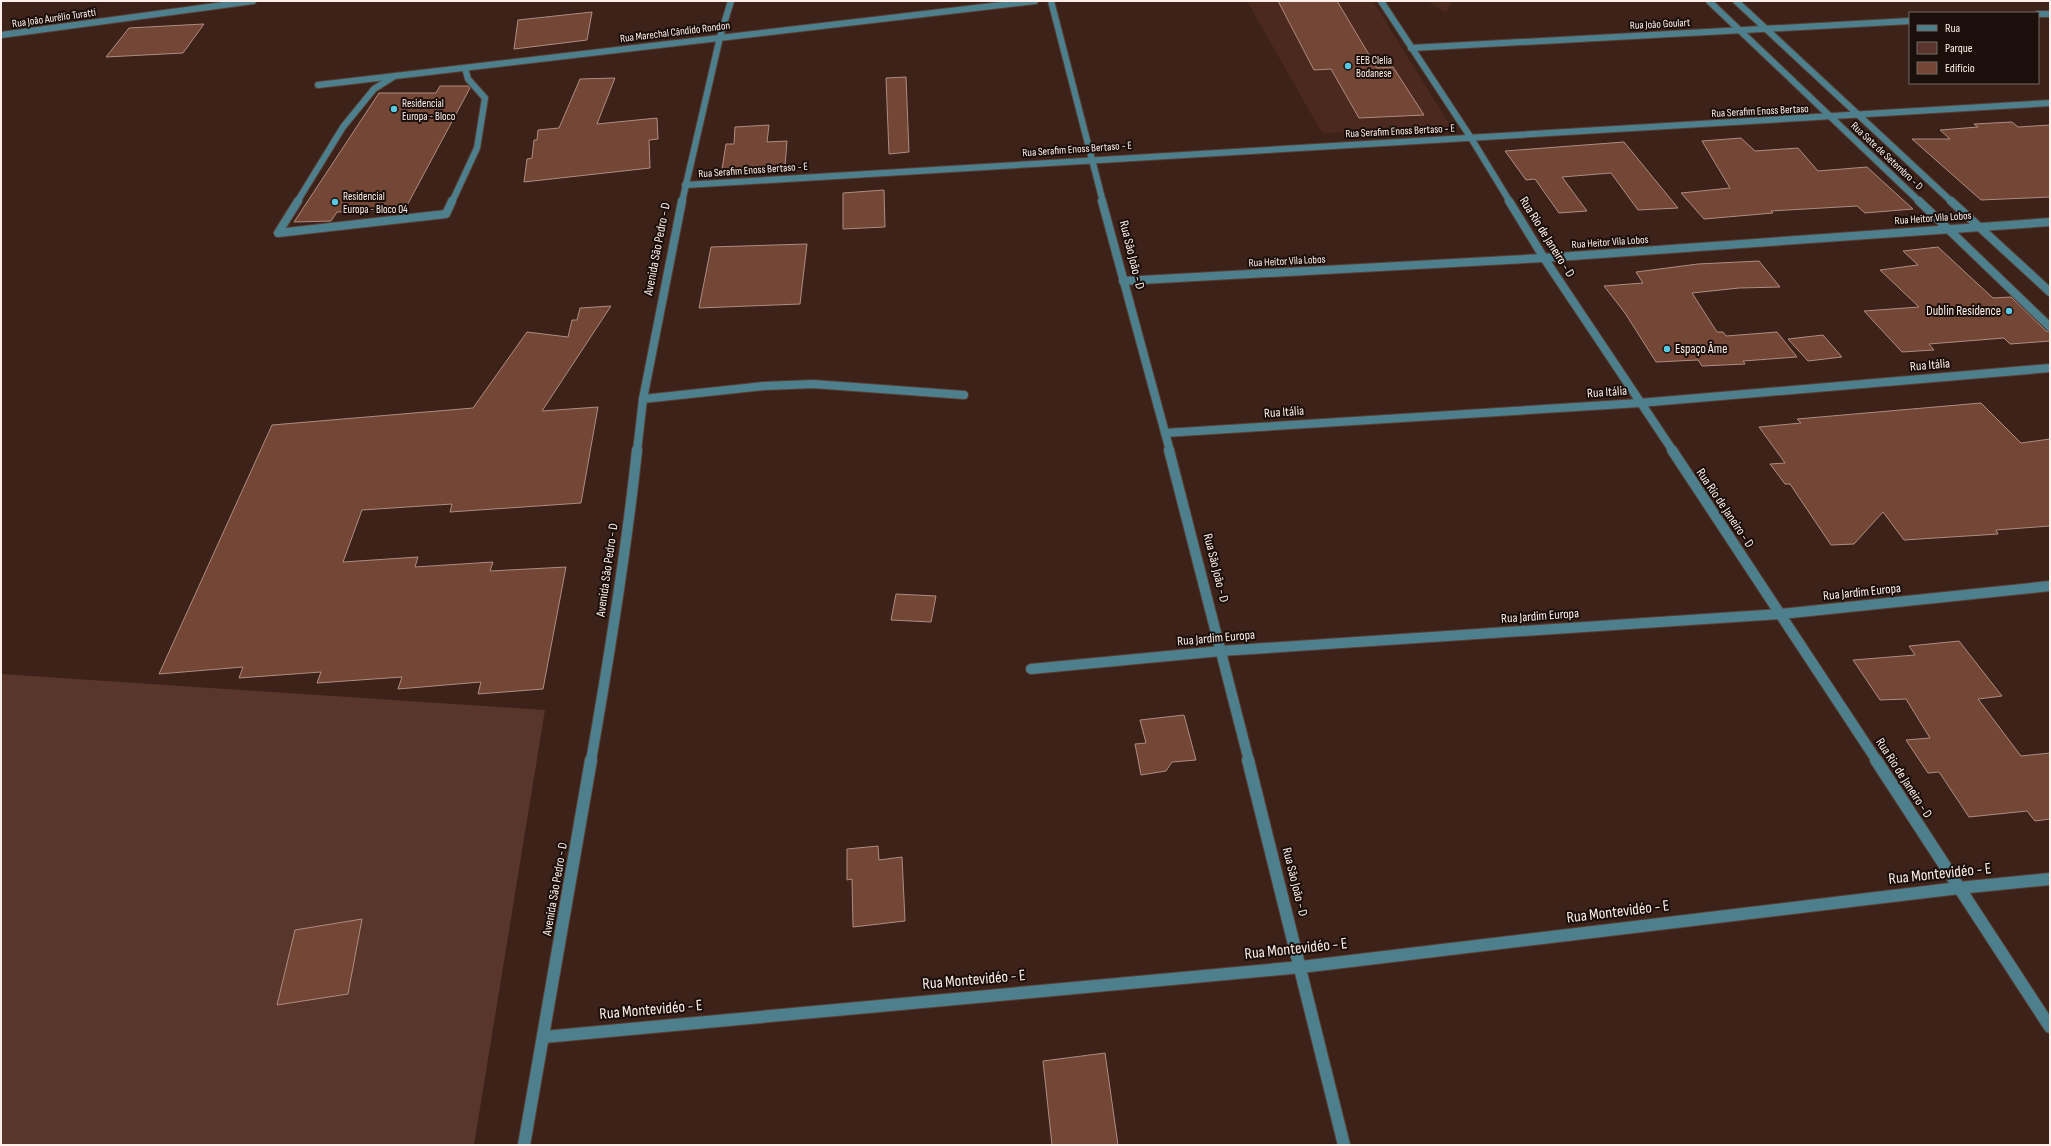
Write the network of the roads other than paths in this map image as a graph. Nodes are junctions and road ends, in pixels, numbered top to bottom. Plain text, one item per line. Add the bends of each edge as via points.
1 (253, 1) edge
2 (731, 1) edge
3 (1035, 1) edge
4 (1052, 1) edge
5 (1382, 1) edge
6 (1709, 1) edge
7 (1736, 1) edge
8 (2039, 14) edge
9 (2050, 14) edge
10 (1909, 21) edge
11 (1765, 28) junction
12 (1738, 29) junction
13 (1, 35) edge
14 (720, 37) junction
15 (1411, 48) junction
16 (465, 68) junction
17 (396, 75) junction
18 (318, 85) dead end
19 (2050, 103) edge
20 (1860, 115) junction
21 (1830, 118) junction
22 (1470, 138) junction
23 (1092, 160) junction
24 (685, 185) junction
25 (2050, 222) edge
26 (1978, 226) junction
27 (1948, 228) junction
28 (1544, 258) junction
29 (1123, 281) junction
30 (2050, 292) edge
31 (2050, 327) edge
32 (2050, 368) edge
33 (964, 395) dead end
34 (643, 399) junction
35 (1639, 403) junction
36 (1166, 433) junction
37 (2050, 586) edge
38 (1781, 614) junction
39 (1221, 651) junction
40 (1031, 669) dead end
41 (2050, 879) edge
42 (1960, 888) junction
43 (1301, 967) junction
44 (2050, 1027) edge
45 (544, 1036) junction
46 (524, 1145) edge
47 (1344, 1145) edge

1 - 13 street, Rua João Aurélio Turatti
2 - 14 street, Avenida São Pedro - D
3 - 14 street, Rua Marechal Cândido Rondon
4 - 23 street, Rua São João - D
5 - 15 street, Rua Rio de Janeiro - D
6 - 12 street, Rua Sete de Setembro - D
7 - 11 street, Rua Sete de Setembro - D
8 - 9 street
10 - 11 street, Rua João Goulart
11 - 12 street, Rua João Goulart
11 - 20 street, Rua Sete de Setembro - D
12 - 15 street, Rua João Goulart
12 - 21 street, Rua Sete de Setembro - D
14 - 16 street, Rua Marechal Cândido Rondon
14 - 24 street, Avenida São Pedro - D
15 - 22 street, Rua Rio de Janeiro - D
16 - 17 street, Rua Marechal Cândido Rondon
16 - 17 street via 468,79 486,98 477,148 446,214 278,233 347,122 374,89
17 - 18 street, Rua Marechal Cândido Rondon
19 - 20 street, Rua Serafim Enoss Bertaso
20 - 21 street, Rua Serafim Enoss Bertaso
20 - 26 street, Rua Sete de Setembro - D
21 - 22 street, Rua Serafim Enoss Bertaso
21 - 27 street, Rua Sete de Setembro - D
22 - 23 street, Rua Serafim Enoss Bertaso - E
22 - 28 street, Rua Rio de Janeiro - D
23 - 24 street, Rua Serafim Enoss Bertaso - E
23 - 29 street, Rua São João - D
24 - 34 street, Avenida São Pedro - D
25 - 26 street, Rua Heitor Vila Lobos
26 - 27 street, Rua Heitor Vila Lobos
26 - 30 street, Rua Sete de Setembro - D
27 - 28 street, Rua Heitor Vila Lobos
27 - 31 street, Rua Sete de Setembro - D
28 - 29 street, Rua Heitor Vila Lobos
28 - 35 street, Rua Rio de Janeiro - D
29 - 36 street, Rua São João - D
32 - 35 street, Rua Itália
33 - 34 street via 813,384 764,386
34 - 45 street, Avenida São Pedro - D via 628,534 610,655
35 - 36 street, Rua Itália
35 - 38 street, Rua Rio de Janeiro - D
36 - 39 street, Rua São João - D
37 - 38 street, Rua Jardim Europa
38 - 39 street, Rua Jardim Europa
38 - 42 street, Rua Rio de Janeiro - D
39 - 40 street, Rua Jardim Europa
39 - 43 street, Rua São João - D
41 - 42 street, Rua Montevidéo - E
42 - 43 street, Rua Montevidéo - E
42 - 44 street, Rua Rio de Janeiro - D
43 - 45 street, Rua Montevidéo - E
43 - 47 street, Rua São João - D
45 - 46 street, Avenida São Pedro - D

